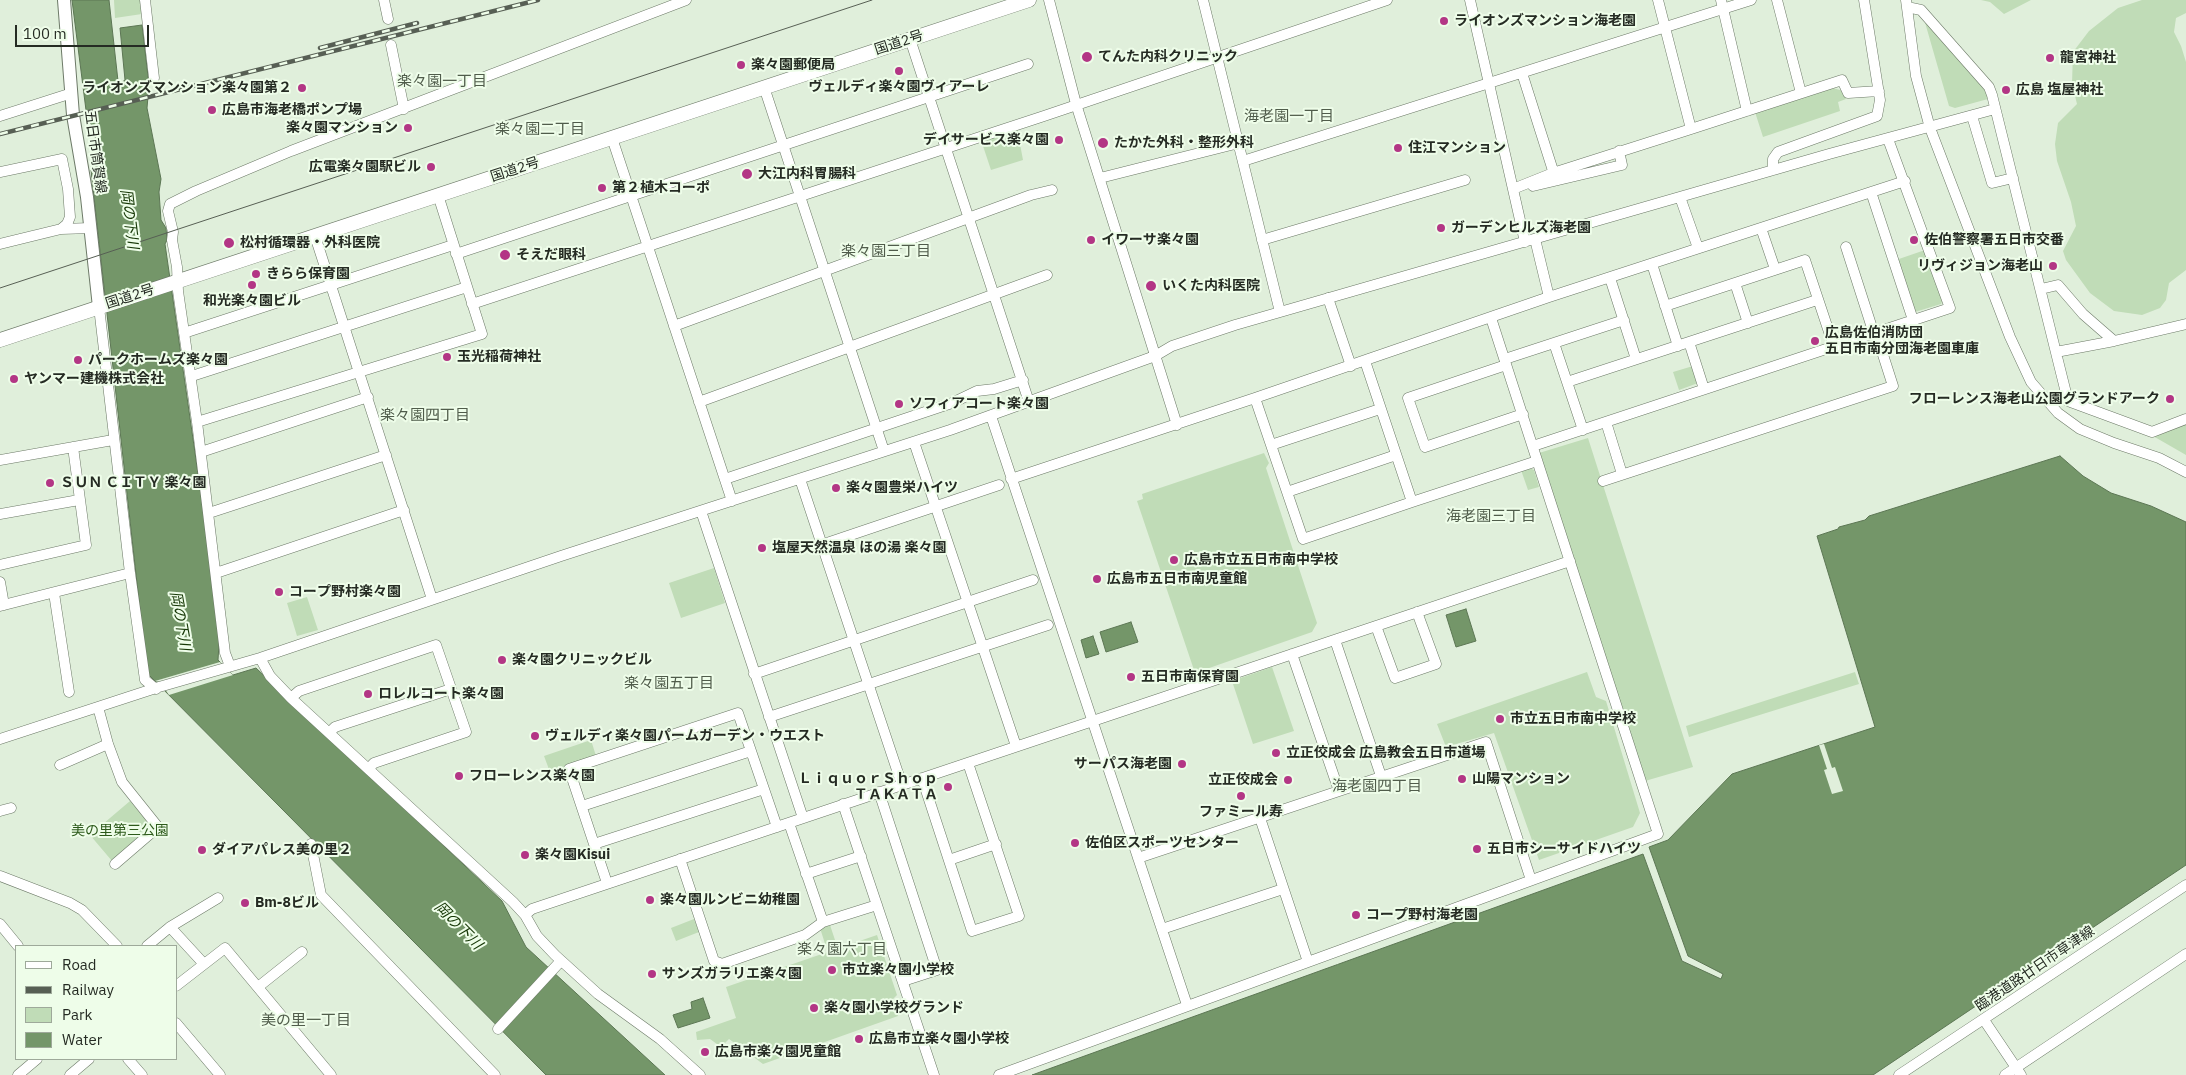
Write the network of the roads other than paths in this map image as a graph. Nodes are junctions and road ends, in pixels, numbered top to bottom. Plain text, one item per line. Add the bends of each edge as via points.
1 (64, 0) edge
2 (145, 0) edge
3 (384, 0) edge
4 (686, 0) edge
5 (1029, 0) edge
6 (1049, 0) edge
7 (1203, 0) edge
8 (1387, 0) edge
9 (1470, 0) edge
10 (1658, 0) edge
11 (1752, 0) edge
12 (1777, 0) edge
13 (1864, 0) edge
14 (1907, 3) edge
15 (1722, 4) edge
16 (388, 20) dead end
17 (1665, 28) junction
18 (910, 39) junction
19 (391, 45) dead end
20 (1218, 57) junction
21 (1028, 64) dead end
22 (1522, 73) junction
23 (154, 78) dead end
24 (1489, 84) junction
25 (764, 87) junction
26 (1879, 91) junction
27 (72, 93) junction
28 (1801, 93) junction
29 (929, 95) junction
30 (1076, 104) junction
31 (404, 109) junction
32 (1996, 109) junction
33 (1747, 111) junction
34 (0, 116) edge
35 (1972, 116) junction
36 (1930, 128) junction
37 (1690, 129) junction
38 (612, 138) junction
39 (1888, 139) junction
40 (1239, 142) junction
41 (783, 144) junction
42 (946, 148) junction
43 (1243, 161) junction
44 (1773, 170) junction
45 (0, 172) edge
46 (1555, 177) junction
47 (1100, 178) junction
48 (2013, 178) junction
49 (1465, 180) dead end
50 (1905, 181) junction
51 (85, 186) junction
52 (1512, 189) junction
53 (68, 190) junction
54 (1052, 190) dead end
55 (1871, 192) junction
56 (438, 195) junction
57 (631, 195) junction
58 (800, 197) junction
59 (1680, 197) junction
60 (970, 218) junction
61 (91, 228) junction
62 (1761, 228) junction
63 (64, 229) junction
64 (315, 236) junction
65 (1262, 240) junction
66 (1530, 240) junction
67 (0, 244) edge
68 (648, 247) junction
69 (1846, 247) dead end
70 (1698, 248) junction
71 (455, 250) junction
72 (1652, 264) junction
73 (1775, 269) junction
74 (826, 271) junction
75 (1047, 275) dead end
76 (1610, 278) junction
77 (175, 282) junction
78 (1735, 283) junction
79 (332, 286) junction
80 (467, 287) junction
81 (2041, 289) junction
82 (995, 295) junction
83 (1549, 297) junction
84 (1328, 298) junction
85 (1817, 300) junction
86 (472, 304) junction
87 (103, 306) junction
88 (1665, 306) junction
89 (1280, 312) junction
90 (1491, 318) junction
91 (1624, 320) junction
92 (1913, 320) junction
93 (1748, 323) junction
94 (2186, 324) edge
95 (674, 326) junction
96 (345, 327) junction
97 (184, 333) junction
98 (1875, 334) junction
99 (0, 340) edge
100 (2114, 341) junction
101 (1689, 342) junction
102 (1554, 343) junction
103 (1678, 346) junction
104 (1834, 347) junction
105 (850, 348) junction
106 (2056, 352) junction
107 (1155, 356) junction
108 (1636, 359) junction
109 (1365, 361) junction
110 (1506, 362) junction
111 (1351, 366) junction
112 (360, 372) junction
113 (192, 376) junction
114 (1022, 380) junction
115 (1567, 382) junction
116 (1704, 389) junction
117 (368, 397) junction
118 (1256, 398) junction
119 (698, 402) junction
120 (1030, 402) junction
121 (1380, 409) junction
122 (1523, 414) junction
123 (991, 416) junction
124 (2186, 419) edge
125 (198, 422) junction
126 (1606, 422) junction
127 (1177, 424) junction
128 (877, 428) junction
129 (1583, 430) junction
130 (113, 440) junction
131 (914, 442) junction
132 (1271, 445) junction
133 (1533, 446) junction
134 (73, 447) junction
135 (884, 451) junction
136 (201, 452) junction
137 (386, 454) junction
138 (1396, 455) junction
139 (0, 460) edge
140 (1537, 461) junction
141 (2186, 472) edge
142 (1622, 474) junction
143 (725, 479) junction
144 (800, 479) junction
145 (1011, 479) junction
146 (1603, 481) dead end
147 (999, 484) dead end
148 (1287, 492) junction
149 (79, 500) junction
150 (732, 502) junction
151 (1412, 502) junction
152 (935, 506) junction
153 (404, 510) junction
154 (701, 511) junction
155 (209, 513) junction
156 (0, 514) edge
157 (821, 545) junction
158 (1570, 561) junction
159 (0, 566) edge
160 (130, 573) junction
161 (216, 573) junction
162 (1033, 580) dead end
163 (0, 582) edge
164 (54, 593) junction
165 (432, 599) junction
166 (968, 602) junction
167 (2, 605) edge
168 (1417, 612) junction
169 (1048, 625) dead end
170 (1376, 626) junction
171 (853, 640) junction
172 (1335, 640) junction
173 (982, 646) junction
174 (1292, 654) junction
175 (260, 658) junction
176 (228, 667) junction
177 (754, 674) junction
178 (868, 685) junction
179 (157, 688) junction
180 (452, 689) junction
181 (69, 692) dead end
182 (291, 698) junction
183 (98, 707) junction
184 (770, 718) junction
185 (1092, 721) junction
186 (330, 732) junction
187 (0, 739) edge
188 (108, 744) junction
189 (1016, 746) junction
190 (751, 750) junction
191 (968, 763) junction
192 (60, 765) dead end
193 (369, 768) junction
194 (1380, 776) junction
195 (922, 778) junction
196 (902, 785) junction
197 (764, 789) junction
198 (1339, 791) junction
199 (879, 792) junction
200 (844, 804) junction
201 (582, 806) junction
202 (11, 808) dead end
203 (0, 811) edge
204 (803, 818) junction
205 (1260, 818) junction
206 (789, 822) junction
207 (777, 826) junction
208 (311, 844) dead end
209 (594, 844) junction
210 (996, 844) junction
211 (861, 856) junction
212 (1138, 858) junction
213 (680, 859) junction
214 (948, 860) junction
215 (115, 864) dead end
216 (806, 874) junction
217 (0, 876) edge
218 (1531, 880) junction
219 (608, 883) junction
220 (2186, 885) edge
221 (1284, 889) junction
222 (218, 898) dead end
223 (877, 905) junction
224 (525, 915) junction
225 (823, 922) junction
226 (170, 926) junction
227 (1, 929) edge
228 (1162, 929) junction
229 (17, 945) edge
230 (116, 945) edge
231 (148, 945) edge
232 (302, 952) dead end
233 (2186, 954) edge
234 (1308, 962) junction
235 (204, 964) junction
236 (558, 964) dead end
237 (903, 980) junction
238 (178, 984) edge
239 (258, 987) junction
240 (1187, 1005) junction
241 (1984, 1020) junction
242 (178, 1025) edge
243 (498, 1029) dead end
244 (37, 1060) edge
245 (88, 1060) edge
246 (129, 1060) edge
247 (2018, 1071) edge
248 (490, 1073) edge
249 (18, 1075) edge
250 (70, 1075) edge
251 (142, 1075) edge
252 (220, 1075) edge
253 (332, 1075) edge
254 (700, 1075) edge
255 (934, 1075) edge
256 (999, 1075) edge
257 (1899, 1075) edge
258 (2005, 1075) edge

1 - 27 main road, 五日市筒賀線
2 - 23 street
3 - 16 street
4 - 31 street
5 - 18 highway, 国道2号
6 - 30 street
7 - 20 street
8 - 20 street
9 - 24 street
10 - 17 street
11 - 15 street
12 - 28 street
13 - 26 street
14 - 32 street via 1930,19 1988,87
14 - 36 street via 1916,76
15 - 17 street
15 - 33 street
17 - 22 street
17 - 37 street
18 - 25 highway, 国道2号
18 - 29 street
19 - 31 street
20 - 30 street
20 - 40 street
21 - 29 street
22 - 24 street
22 - 46 street
24 - 43 street
24 - 52 street
25 - 38 highway, 国道2号
25 - 41 street
26 - 28 street via 1848,93 1842,80
26 - 44 street via 1877,116 1778,152 1773,159
27 - 34 street
27 - 51 main road, 五日市筒賀線
28 - 33 street
29 - 41 street
29 - 42 street
30 - 42 street
30 - 47 street
31 - 77 street via 291,151 173,202 168,210 173,232
32 - 35 street
32 - 48 street
33 - 37 street
35 - 36 street
35 - 48 street via 1992,183
36 - 39 street
36 - 141 street via 2010,336 2038,391 2058,413 2080,429 2159,458
37 - 46 street via 1619,151
38 - 56 highway, 国道2号
38 - 57 street
39 - 44 street
39 - 50 street
40 - 43 street
40 - 47 street
41 - 57 street
41 - 58 street
42 - 58 street
42 - 60 street
43 - 65 street
44 - 59 street
45 - 53 street via 62,160
46 - 52 street
47 - 107 street
48 - 81 street
49 - 65 street
50 - 55 street
50 - 92 street via 1950,308
51 - 53 street
51 - 61 main road, 五日市筒賀線
52 - 66 street
53 - 63 street via 70,217
54 - 60 street
55 - 62 street
55 - 92 street
56 - 64 highway, 国道2号
56 - 71 street
57 - 68 street
57 - 71 street
58 - 68 street
58 - 74 street
59 - 66 street
59 - 70 street
60 - 74 street
60 - 82 street
61 - 63 street
61 - 87 main road, 五日市筒賀線
62 - 70 street
62 - 73 street
63 - 67 street
64 - 77 highway, 国道2号
64 - 79 street
65 - 89 street
66 - 83 street
66 - 84 street
68 - 86 street
68 - 95 street
69 - 98 street
70 - 72 street
71 - 79 street
71 - 80 street
72 - 76 street
72 - 88 street
73 - 78 street
73 - 85 street via 1805,260
74 - 95 street
74 - 105 street
75 - 82 street
76 - 83 street
76 - 91 street
77 - 87 highway, 国道2号
77 - 97 street
78 - 88 street
78 - 93 street
79 - 96 street
79 - 97 street
80 - 86 street
80 - 96 street
81 - 100 street via 2058,285 2083,314
81 - 106 street
82 - 105 street
82 - 114 street
83 - 90 street
84 - 89 street
84 - 111 street
85 - 93 street
85 - 104 street
86 - 112 street via 482,334
87 - 99 highway, 国道2号
87 - 130 street
88 - 103 street
89 - 107 street via 1172,346
90 - 109 street
90 - 110 street
91 - 102 street
91 - 108 street
92 - 98 street
93 - 101 street
94 - 100 street
95 - 119 street
96 - 112 street
96 - 113 street
97 - 113 street
98 - 104 street
98 - 142 street via 1893,386
100 - 106 street
101 - 103 street
101 - 116 street
102 - 110 street
102 - 115 street
103 - 108 street
104 - 116 street
105 - 119 street
105 - 128 street
106 - 124 street via 2068,401 2152,432
107 - 120 street
107 - 127 street
108 - 115 street
109 - 111 street
109 - 121 street
110 - 122 street
110 - 122 street via 1408,398 1425,447
111 - 118 street
112 - 117 street
112 - 125 street
113 - 125 street
114 - 120 street
114 - 128 street via 977,391
115 - 129 street
116 - 126 street
117 - 136 street
117 - 137 street
118 - 127 street
118 - 132 street
119 - 143 street
120 - 123 street
121 - 132 street
121 - 138 street
122 - 133 street
123 - 131 street
123 - 145 street
125 - 136 street
126 - 129 street
126 - 142 street
127 - 145 street
128 - 135 street
128 - 143 street
129 - 133 street
130 - 134 street
130 - 160 street
131 - 135 street
131 - 152 street
132 - 148 street
133 - 140 street
134 - 139 street
134 - 149 street
135 - 144 street
136 - 155 street
137 - 153 street
137 - 155 street
138 - 148 street
138 - 151 street
140 - 151 street
140 - 158 street
142 - 146 street
143 - 150 street
144 - 150 street
144 - 157 street
145 - 185 street
147 - 152 street
148 - 151 street via 1303,539
149 - 156 street
149 - 159 street via 86,545
150 - 154 street
152 - 157 street
152 - 166 street
153 - 161 street
153 - 165 street
154 - 165 street
154 - 177 street
155 - 161 street
157 - 171 street
158 - 168 street
158 - 218 street via 1658,834
160 - 164 street
160 - 179 street via 145,680
161 - 176 street
162 - 166 street
163 - 167 street
164 - 167 street
164 - 181 street
165 - 175 street
166 - 171 street
166 - 173 street
168 - 170 street
168 - 170 street via 1436,664 1395,678
169 - 173 street
170 - 172 street
171 - 177 street
171 - 178 street
172 - 174 street
172 - 194 street
173 - 178 street
173 - 189 street
174 - 185 street
174 - 198 street
175 - 176 street
175 - 182 street via 270,676
176 - 179 street
177 - 184 street
178 - 184 street
178 - 196 street
179 - 183 street
180 - 182 street via 436,645 299,691
180 - 186 street
180 - 193 street via 466,732 374,763
182 - 186 street
183 - 187 street
183 - 188 street
184 - 204 street
185 - 189 street
185 - 212 street
186 - 193 street
188 - 192 street
188 - 215 street via 122,782 158,827
189 - 191 street
190 - 197 street
190 - 201 street
190 - 201 street via 738,713 569,769
191 - 195 street
191 - 210 street
193 - 224 street
194 - 198 street
194 - 218 street via 1486,742
195 - 196 street
195 - 214 street
196 - 199 street
197 - 207 street
197 - 209 street
198 - 205 street
199 - 200 street
199 - 237 street via 937,970
200 - 204 street
200 - 211 street
201 - 209 street
202 - 203 street
204 - 206 street
205 - 212 street
205 - 221 street
206 - 207 street
206 - 216 street
207 - 213 street
208 - 248 street via 321,895 445,1021
209 - 219 street
210 - 214 street
210 - 214 street via 1019,916 972,932
211 - 216 street
211 - 223 street
212 - 228 street
213 - 219 street
213 - 225 street via 714,961 722,964 805,935
216 - 225 street
217 - 230 street via 82,910
218 - 234 street
219 - 224 street via 532,909
220 - 241 street, 臨港道路廿日市草津線
221 - 228 street
221 - 234 street
222 - 226 street
223 - 225 street
223 - 237 street
224 - 254 street via 537,936 555,955 598,994 660,1039
226 - 231 street
226 - 235 street
227 - 229 street
228 - 240 street
232 - 239 street
233 - 247 street
234 - 240 street
235 - 238 street
235 - 239 street via 225,948
236 - 243 street
237 - 255 street
239 - 253 street
240 - 256 street
241 - 247 street
241 - 257 street, 臨港道路廿日市草津線
242 - 252 street
244 - 249 street
245 - 250 street
246 - 251 street
247 - 258 street

